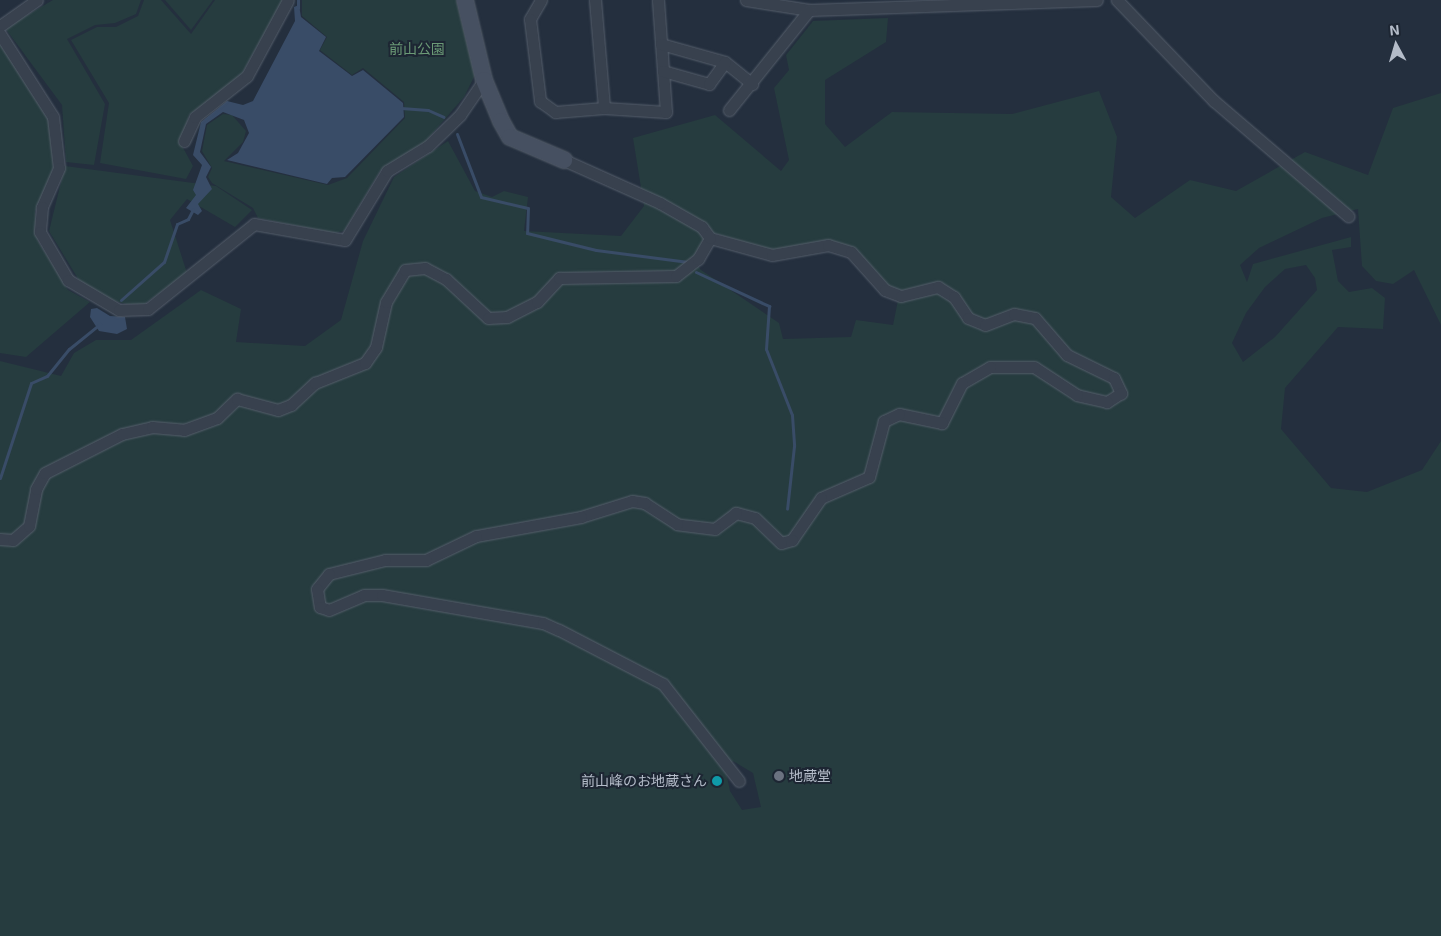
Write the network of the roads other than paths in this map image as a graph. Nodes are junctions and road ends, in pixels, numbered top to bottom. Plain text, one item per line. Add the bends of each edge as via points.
1 (37, 0) edge
2 (288, 0) edge
3 (465, 0) edge
4 (541, 0) edge
5 (595, 0) edge
6 (658, 0) edge
7 (750, 0) edge
8 (1098, 0) edge
9 (1118, 0) edge
10 (784, 3) edge
11 (809, 10) junction
12 (0, 26) edge
13 (0, 34) edge
14 (661, 44) junction
15 (725, 62) junction
16 (663, 71) junction
17 (484, 80) junction
18 (752, 84) junction
19 (604, 108) junction
20 (729, 110) dead end
21 (184, 141) dead end
22 (564, 160) joint
23 (1348, 216) dead end
24 (710, 238) junction
25 (0, 539) edge
26 (739, 780) dead end

1 - 12 street
2 - 21 street via 247,76 195,117
3 - 17 street
4 - 19 street via 530,19 540,101 555,112
5 - 19 street
6 - 14 street
7 - 10 street
8 - 11 street
9 - 23 street via 1214,102
10 - 11 street
11 - 18 street
13 - 17 street via 53,117 59,168 42,208 40,232 68,280 119,310 148,309 254,224 345,240 387,171 428,146 460,115
14 - 15 street
14 - 16 street
15 - 16 street via 709,84
15 - 18 street
16 - 19 street via 666,112
17 - 22 street via 510,136
18 - 20 street
22 - 24 street via 660,203 702,227
24 - 25 street via 698,259 681,275 559,278 537,302 507,317 488,318 468,296 425,268 406,270 386,302 376,347 365,363 315,383 291,405 278,410 237,399 217,418 184,430 152,427 122,434 45,473 36,489 29,526 13,540
24 - 26 street via 772,255 828,246 851,252 885,290 901,296 938,287 954,297 968,318 985,325 1014,314 1035,318 1068,355 1114,378 1121,393 1107,402 1077,394 1034,367 990,367 962,383 942,423 899,414 884,421 869,477 821,498 792,540 781,543 755,518 736,513 714,529 677,524 645,503 632,501 581,517 476,536 426,560 385,560 330,574 318,589 320,607 329,610 364,595 382,595 543,623 559,630 663,684

